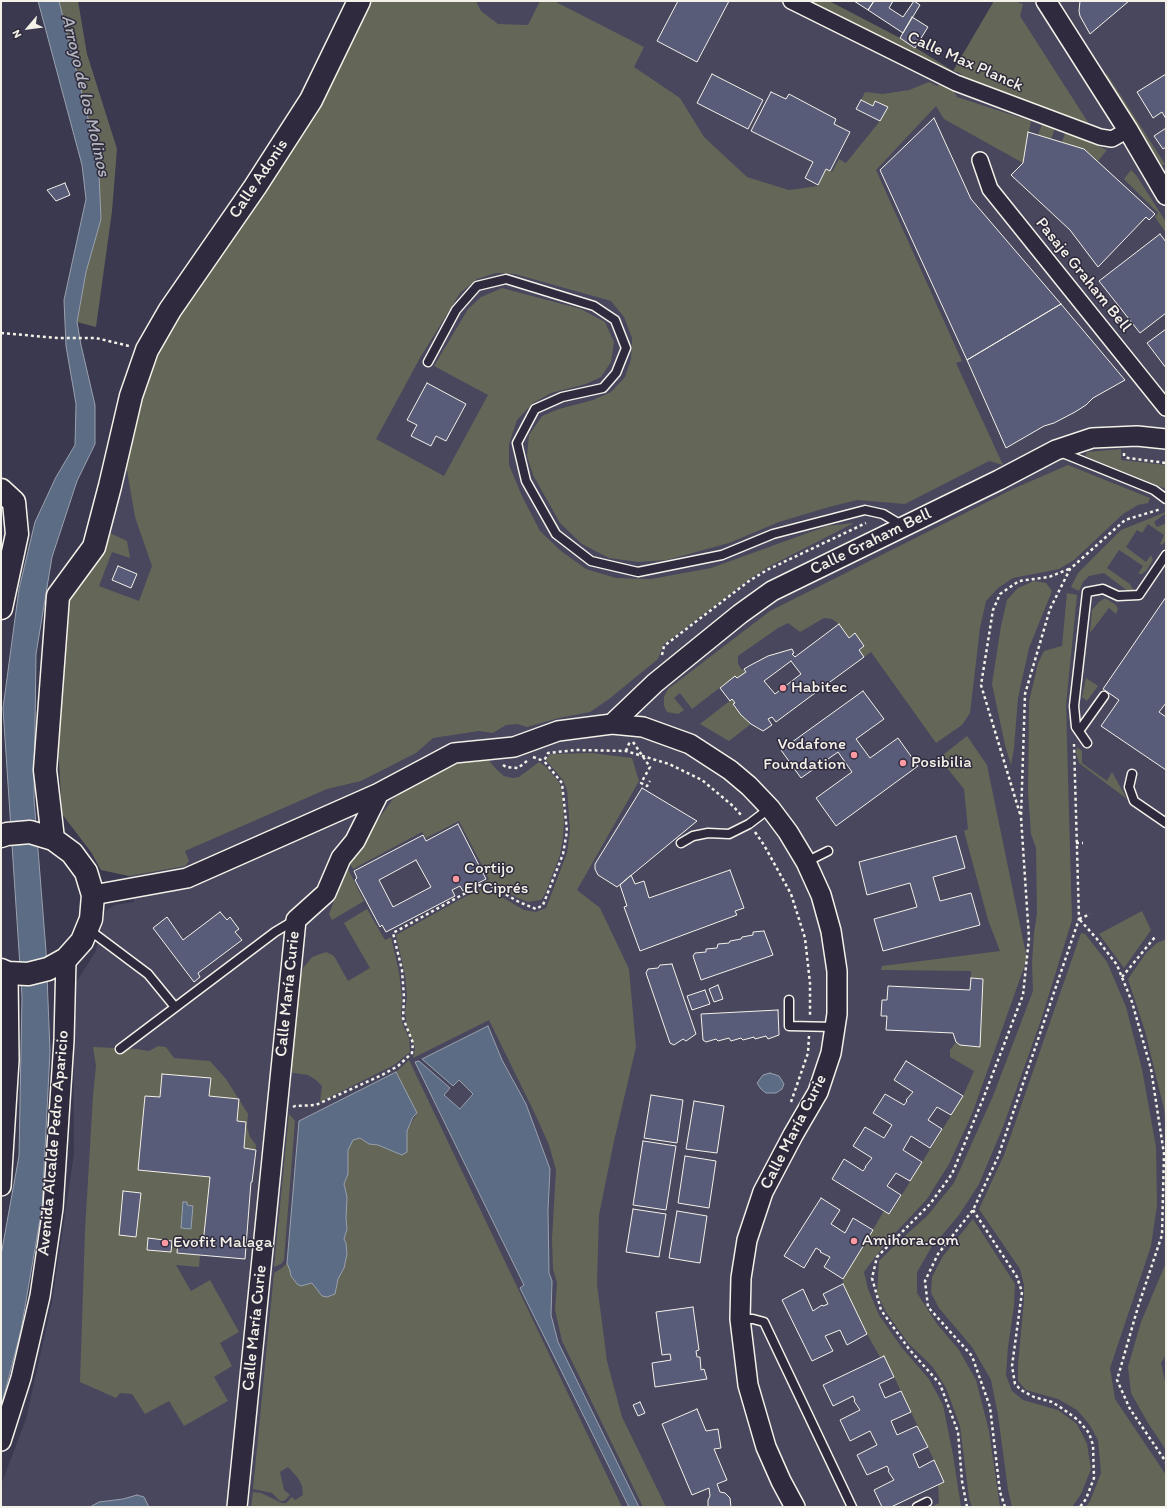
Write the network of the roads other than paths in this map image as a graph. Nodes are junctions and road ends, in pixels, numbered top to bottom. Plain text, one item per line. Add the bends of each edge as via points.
1 (359, 1) edge
2 (791, 1) edge
3 (1046, 1) edge
4 (1128, 130) junction
5 (980, 160) dead end
6 (1166, 195) edge
7 (428, 362) dead end
8 (1166, 408) edge
9 (1166, 439) edge
10 (1056, 450) junction
11 (1, 490) edge
12 (1166, 499) edge
13 (903, 527) junction
14 (1166, 555) edge
15 (1, 608) edge
16 (1104, 696) dead end
17 (612, 724) junction
18 (1077, 729) junction
19 (1088, 743) dead end
20 (1132, 774) dead end
21 (379, 794) junction
22 (770, 808) junction
23 (1166, 823) edge
24 (1, 836) edge
25 (53, 839) junction
26 (681, 843) dead end
27 (828, 851) dead end
28 (806, 862) junction
29 (93, 895) junction
30 (296, 920) junction
31 (87, 929) junction
32 (66, 959) junction
33 (4, 971) edge
34 (789, 1000) dead end
35 (176, 1007) junction
36 (835, 1027) junction
37 (120, 1048) dead end
38 (1, 1186) edge
39 (740, 1319) junction
40 (1, 1441) edge
41 (927, 1502) dead end
42 (236, 1507) edge
43 (795, 1507) edge
44 (852, 1507) edge
45 (917, 1507) edge

1 - 25 main road, Calle Adonis via 311,100 255,187 170,310 147,350 131,396 94,547 58,596 45,770
2 - 4 street, Calle Max Planck via 956,83 1100,137 1112,139
3 - 4 street
4 - 6 street
5 - 8 street, Pasaje Graham Bell via 990,189
7 - 13 lane via 456,310 477,286 506,279 594,306 615,320 626,348 616,373 603,388 562,397 535,409 518,443 526,481 556,534 591,561 638,572 722,556 773,534 865,510 883,514
9 - 10 street, Calle Graham Bell via 1137,436 1092,438
10 - 12 lane via 1154,490
10 - 13 street, Calle Graham Bell
11 - 15 main road via 14,502 17,534
13 - 17 street, Calle Graham Bell via 772,591 655,683
14 - 18 lane via 1139,595 1118,596 1103,589 1086,592 1074,706
16 - 18 lane
17 - 21 street, Calle María Curie via 558,731 514,747 454,753
17 - 22 street, Calle María Curie via 646,728 690,744 730,770
18 - 19 lane
20 - 23 lane via 1129,787 1134,801
21 - 29 street via 187,878
21 - 30 street, Calle María Curie via 355,840 342,858 326,893
22 - 26 lane via 749,824 729,834 708,833 693,836
22 - 28 street, Calle María Curie
24 - 25 main road via 30,832
25 - 29 main road via 72,853 86,872
27 - 28 lane
28 - 36 street, Calle María Curie via 821,895 831,931 837,971
29 - 31 main road via 91,919
30 - 35 lane via 275,932
30 - 42 street, Calle María Curie
31 - 32 main road via 82,941
31 - 35 lane via 148,974
32 - 33 main road via 48,969 28,974
32 - 40 street, Avenida Alcalde Pedro Aparicio via 64,1040 53,1208 40,1296 21,1378
33 - 38 street via 9,1060
34 - 36 lane via 790,1026
35 - 37 lane
36 - 39 street, Calle María Curie via 831,1053 818,1092 763,1192 747,1240 741,1278
39 - 43 street, Calle María Curie via 748,1385 758,1421 766,1447
39 - 44 lane via 764,1322
41 - 45 lane

